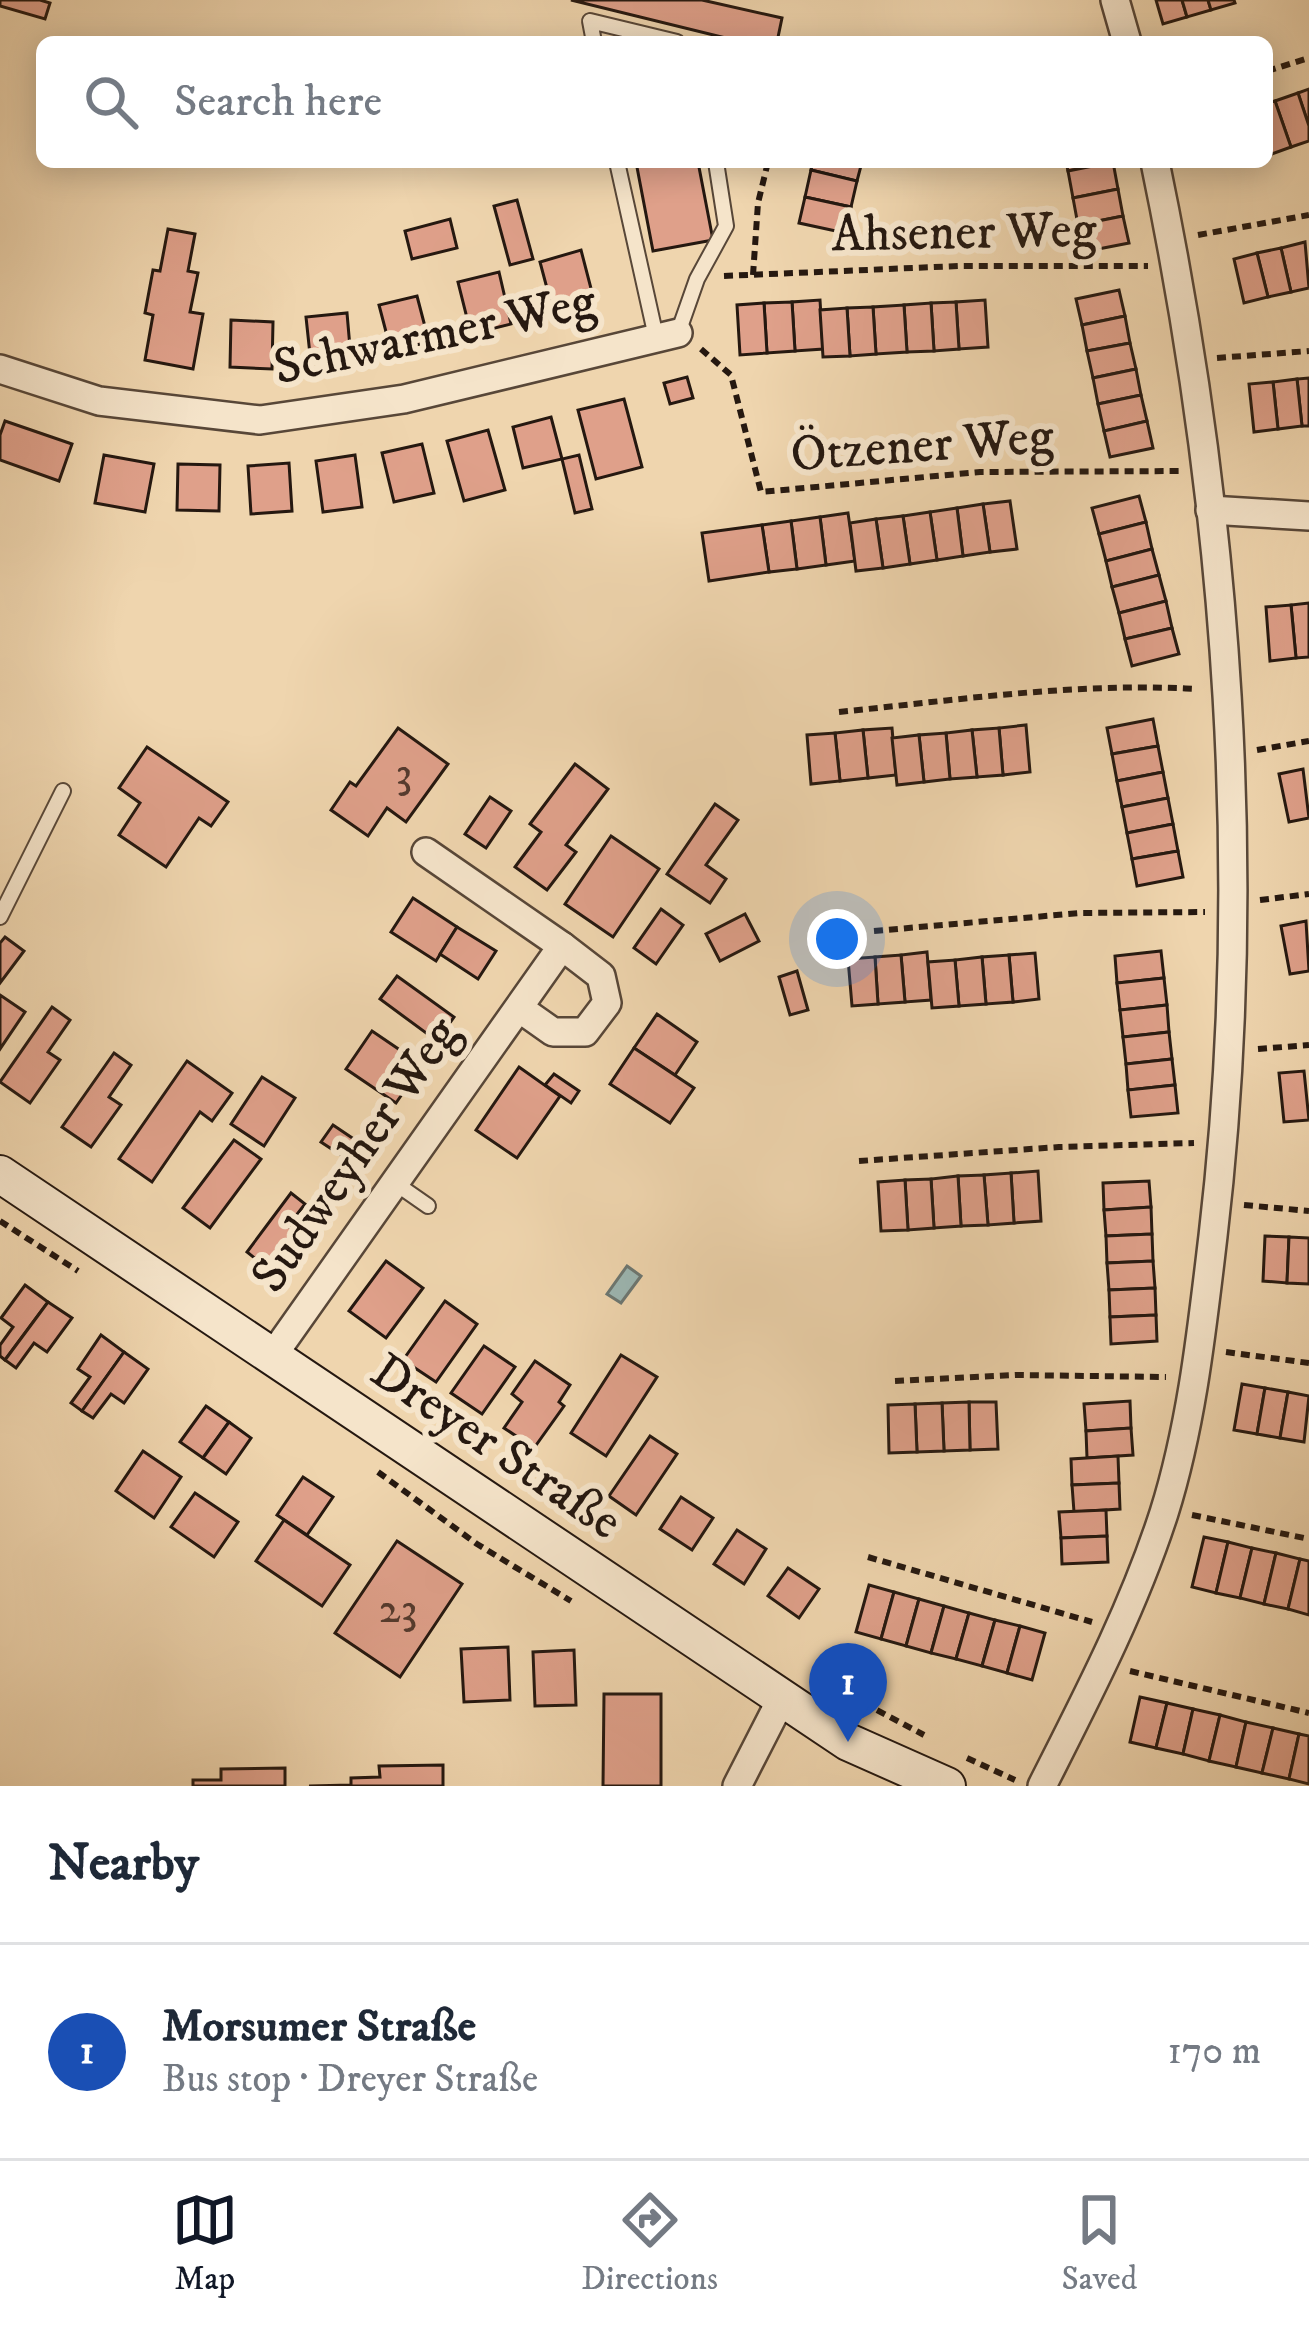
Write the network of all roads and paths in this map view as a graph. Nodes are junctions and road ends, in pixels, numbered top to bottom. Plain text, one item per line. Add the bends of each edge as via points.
1 (1115, 0) edge
2 (593, 36) edge
3 (652, 36) edge
4 (1125, 36) edge
5 (1309, 58) edge
6 (1273, 69) edge
7 (619, 168) edge
8 (717, 168) edge
9 (767, 168) edge
10 (1155, 168) edge
11 (1309, 214) edge
12 (1173, 253) junction
13 (753, 275) junction
14 (718, 277) dead end
15 (667, 335) junction
16 (1309, 351) edge
17 (1190, 361) junction
18 (0, 369) edge
19 (1204, 471) junction
20 (1210, 510) junction
21 (1309, 516) edge
22 (1225, 692) junction
23 (839, 712) dead end
24 (1309, 741) edge
25 (1230, 754) junction
26 (63, 791) dead end
27 (426, 852) dead end
28 (1309, 894) edge
29 (1233, 908) junction
30 (0, 917) edge
31 (874, 931) dead end
32 (562, 946) junction
33 (519, 1008) junction
34 (1309, 1045) edge
35 (1230, 1051) junction
36 (1222, 1141) junction
37 (859, 1161) dead end
38 (0, 1174) edge
39 (395, 1183) junction
40 (1216, 1203) junction
41 (428, 1206) dead end
42 (1309, 1210) edge
43 (1199, 1346) junction
44 (271, 1358) junction
45 (1309, 1364) edge
46 (1193, 1376) junction
47 (895, 1381) dead end
48 (1165, 1509) junction
49 (1309, 1538) edge
50 (868, 1557) dead end
51 (1119, 1630) junction
52 (1104, 1664) junction
53 (782, 1698) junction
54 (1309, 1713) edge
55 (737, 1786) edge
56 (947, 1786) edge
57 (1042, 1786) edge

1 - 4 street
2 - 3 lane via 590,21
5 - 6 path
7 - 15 lane
8 - 15 lane via 727,226
9 - 13 path, Ahsener Weg
10 - 12 street
11 - 12 path, Ahsener Weg
12 - 13 path, Ahsener Weg
12 - 17 street
13 - 14 path, Ahsener Weg
15 - 18 street, Schwarmer Weg via 404,399 260,420 99,401
15 - 19 path, Ötzener Weg via 731,375 761,492 980,472
16 - 17 path
17 - 19 street
19 - 20 street
20 - 21 street
20 - 22 street
22 - 23 path via 1133,686
22 - 25 street
24 - 25 path
25 - 29 street
26 - 30 lane
27 - 32 street, Sudweyher Weg
28 - 29 path
29 - 31 path
29 - 35 street
32 - 33 street, Sudweyher Weg
32 - 33 street, Sudweyher Weg via 601,976 608,1003 586,1032 553,1032
33 - 39 street, Sudweyher Weg
34 - 35 path
35 - 36 street
36 - 37 path
36 - 40 street
38 - 44 street, Dreyer Straße
39 - 41 lane
39 - 44 street, Sudweyher Weg
40 - 42 path
40 - 43 street
43 - 45 path
43 - 46 street
44 - 53 street, Dreyer Straße
46 - 47 path
46 - 48 street
48 - 49 path
48 - 51 street
50 - 51 path
51 - 52 street
52 - 54 path
52 - 57 street
53 - 55 street
53 - 56 street, Dreyer Straße via 848,1742

